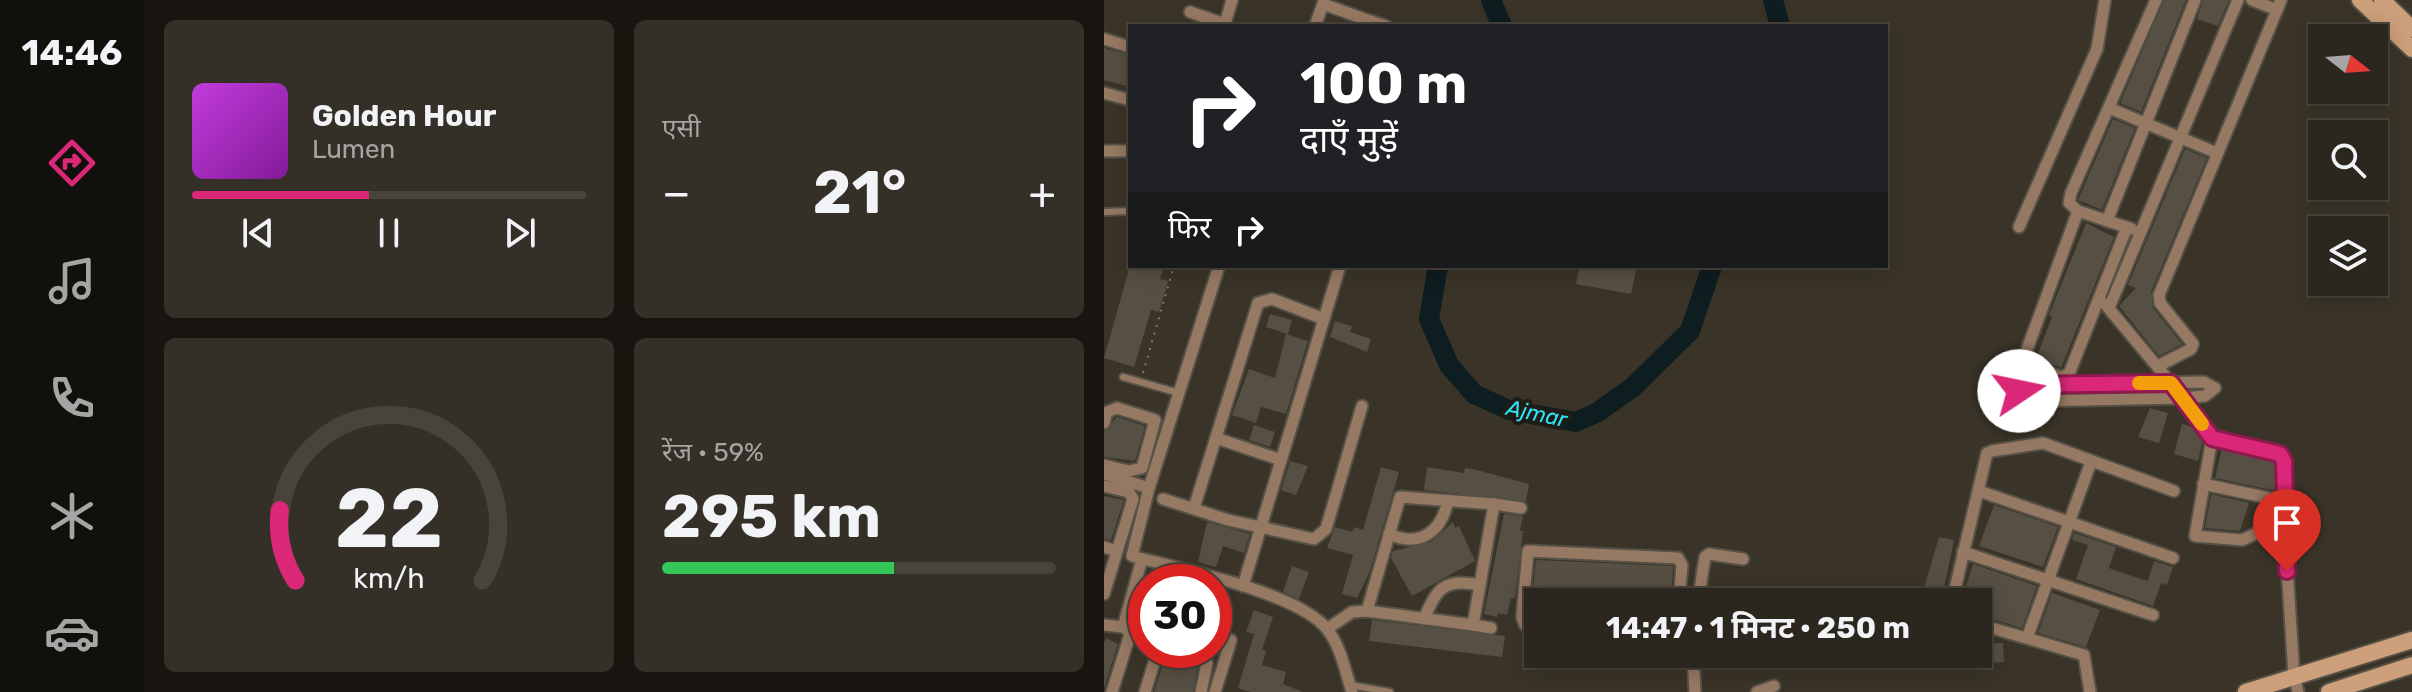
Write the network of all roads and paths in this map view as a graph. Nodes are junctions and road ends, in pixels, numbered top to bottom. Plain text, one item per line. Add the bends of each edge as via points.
1 (1232, 0) edge
2 (2105, 0) edge
3 (2156, 0) edge
4 (2195, 0) edge
5 (2238, 0) edge
6 (2252, 0) edge
7 (2360, 0) edge
8 (2382, 0) edge
9 (1323, 2) edge
10 (2279, 5) edge
11 (1190, 12) dead end
12 (1225, 24) edge
13 (1228, 24) edge
14 (1316, 24) edge
15 (1369, 24) edge
16 (2412, 29) edge
17 (1104, 39) edge
18 (1128, 46) edge
19 (2412, 49) edge
20 (1104, 93) edge
21 (1128, 99) edge
22 (2109, 108) junction
23 (2146, 123) junction
24 (2180, 138) junction
25 (1104, 151) edge
26 (1128, 151) edge
27 (2217, 153) junction
28 (1128, 211) edge
29 (2078, 211) junction
30 (1104, 212) edge
31 (2107, 221) junction
32 (2019, 227) dead end
33 (2127, 227) junction
34 (2140, 232) junction
35 (1173, 268) edge
36 (1218, 268) edge
37 (1339, 268) edge
38 (2100, 298) junction
39 (2109, 308) junction
40 (1324, 319) junction
41 (2022, 363) junction
42 (2158, 366) junction
43 (1123, 377) dead end
44 (1140, 382) junction
45 (2171, 383) junction
46 (2067, 384) junction
47 (2018, 385) junction
48 (1179, 393) junction
49 (2183, 398) junction
50 (2067, 401) junction
51 (1362, 406) dead end
52 (1104, 423) edge
53 (1216, 438) junction
54 (2212, 438) junction
55 (1281, 460) junction
56 (2091, 462) junction
57 (1104, 465) edge
58 (1104, 474) edge
59 (2203, 484) junction
60 (1104, 486) edge
61 (1149, 488) junction
62 (1979, 491) junction
63 (2174, 491) dead end
64 (1163, 499) dead end
65 (1448, 501) junction
66 (2283, 501) junction
67 (1494, 504) junction
68 (1194, 508) junction
69 (1521, 508) dead end
70 (2070, 520) junction
71 (2284, 520) junction
72 (1260, 527) junction
73 (1389, 534) junction
74 (1104, 547) edge
75 (1117, 551) junction
76 (1963, 552) junction
77 (2173, 558) dead end
78 (1142, 559) junction
79 (1743, 559) dead end
80 (1682, 566) junction
81 (1697, 566) dead end
82 (2048, 578) junction
83 (1480, 585) junction
84 (1243, 586) junction
85 (1680, 588) edge
86 (1700, 588) edge
87 (1955, 588) edge
88 (1104, 594) edge
89 (1523, 608) joint
90 (1367, 611) junction
91 (2153, 615) dead end
92 (1524, 616) edge
93 (1424, 619) junction
94 (1104, 625) edge
95 (1473, 625) junction
96 (1491, 628) dead end
97 (1992, 628) edge
98 (1127, 629) junction
99 (1327, 629) junction
100 (2027, 638) junction
101 (2412, 640) edge
102 (2412, 665) edge
103 (1152, 668) edge
104 (1206, 668) edge
105 (1222, 668) edge
106 (1694, 668) edge
107 (2296, 684) edge
108 (1774, 686) dead end
109 (1351, 688) edge
110 (1112, 692) edge
111 (1145, 692) edge
112 (1201, 692) edge
113 (1215, 692) edge
114 (1390, 692) edge
115 (1695, 692) edge
116 (1757, 692) edge
117 (2090, 692) edge
118 (2246, 692) edge
119 (2329, 692) edge

1 - 13 street
2 - 32 street via 2097,49
3 - 22 street
4 - 23 street
5 - 24 street
6 - 10 street
7 - 19 street
8 - 16 street
9 - 14 street
9 - 15 street
10 - 27 street
11 - 12 street
17 - 18 street
20 - 21 street
22 - 23 street
22 - 29 street via 2071,193 2069,203
23 - 24 street
23 - 31 street
24 - 27 street
24 - 34 street
25 - 26 street
27 - 42 street via 2159,295 2193,344
28 - 30 lane
29 - 31 street
29 - 41 street
31 - 33 street
33 - 34 street
33 - 38 street
34 - 39 street
35 - 44 path
36 - 48 street
37 - 40 street
38 - 39 street
38 - 41 street via 2067,377
39 - 42 street
40 - 53 street via 1272,299 1258,303
40 - 55 street
41 - 47 street
42 - 45 street
43 - 44 lane
44 - 48 lane
45 - 46 street
45 - 49 street
45 - 49 street via 2204,382 2215,388 2205,396
46 - 47 street
46 - 50 street
47 - 50 street via 2025,400
48 - 61 street
49 - 50 street
49 - 54 street
51 - 72 street via 1326,529 1305,539
52 - 57 street via 1107,412 1117,408 1155,420 1142,468 1129,471
53 - 55 street
53 - 68 street
54 - 59 street
54 - 66 street via 2280,454
55 - 72 street
56 - 62 street via 2043,443 1992,451 1987,453
56 - 63 street
56 - 70 street
58 - 61 street
59 - 66 street
59 - 71 street via 2193,533 2198,538 2247,540
60 - 75 street via 1129,492 1133,499
61 - 78 street via 1132,556
62 - 70 street
62 - 76 street
64 - 68 street
65 - 67 street
65 - 73 street via 1440,524 1423,538 1412,541
65 - 73 street via 1400,497
66 - 71 street
67 - 69 street
67 - 83 street
68 - 72 street
70 - 77 street
70 - 82 street
71 - 107 street
72 - 84 street
73 - 90 street
74 - 75 street
75 - 88 street
76 - 82 street
76 - 87 street
78 - 84 street
78 - 98 street
79 - 86 street via 1709,554
80 - 81 street
80 - 85 street
80 - 89 street via 1678,558 1528,551
82 - 91 street
82 - 100 street
83 - 93 street via 1447,585 1437,592
83 - 95 street
84 - 99 street via 1310,612
89 - 92 street
90 - 93 street
90 - 99 street via 1352,612
93 - 95 street
94 - 98 street
95 - 96 street
97 - 100 street
98 - 110 street
99 - 109 street
100 - 117 street via 2084,655
101 - 107 street
102 - 119 street
103 - 111 street
104 - 112 street
105 - 113 street
106 - 115 street
107 - 118 street
108 - 116 street
109 - 114 lane

